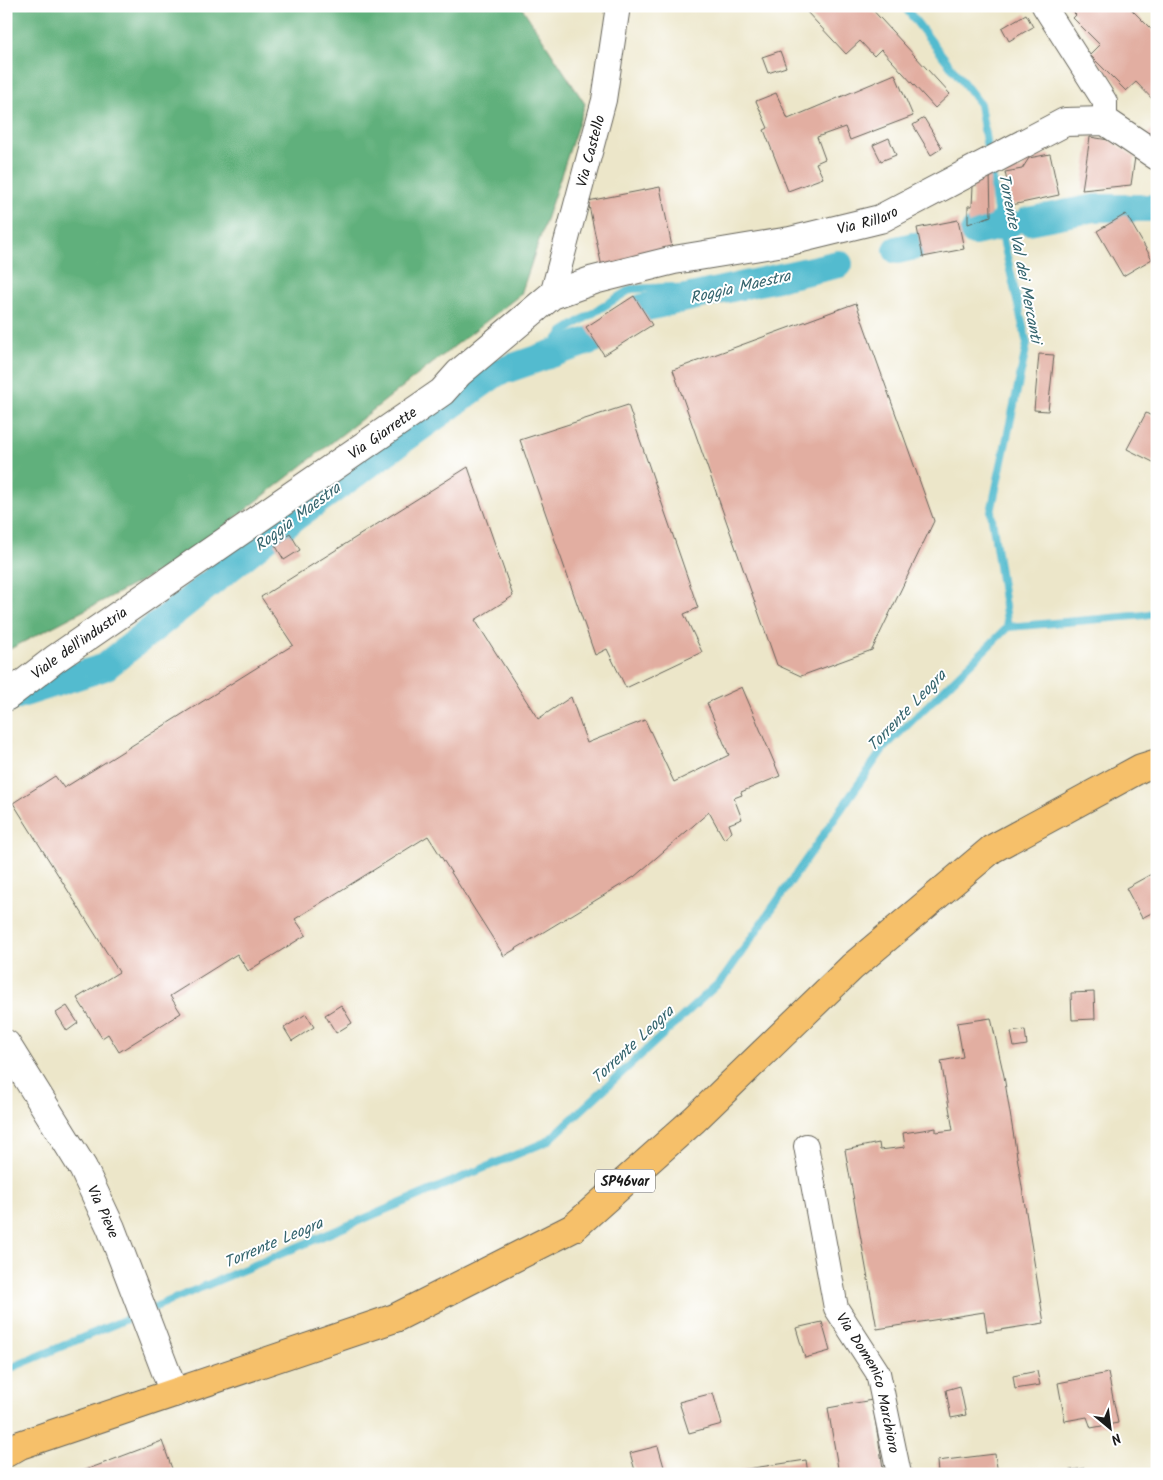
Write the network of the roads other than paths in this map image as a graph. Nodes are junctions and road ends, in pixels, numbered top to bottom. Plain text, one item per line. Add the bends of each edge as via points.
1 (618, 6) edge
2 (1044, 6) edge
3 (1105, 121) junction
4 (1157, 156) edge
5 (552, 295) junction
6 (154, 592) joint
7 (104, 628) junction
8 (6, 674) edge
9 (6, 697) edge
10 (1157, 763) edge
11 (6, 1044) edge
12 (806, 1146) dead end
13 (174, 1393) junction
14 (6, 1453) edge
15 (900, 1474) edge

1 - 5 street, Via Castello via 604,100
2 - 3 street via 1105,102
3 - 4 street
3 - 5 street, Via Rillaro via 1065,122 880,219 790,241 674,260 594,280
5 - 6 street, Via Giarrette via 459,373 442,392
6 - 7 street, Viale dell'industria
7 - 8 street
7 - 9 street, Viale dell'industria via 55,659
10 - 13 main road, SP46var via 1141,768 992,849 852,967 695,1119 573,1228 395,1318
11 - 13 street, Via Pieve via 83,1168 111,1228
12 - 15 street, Via Domenico Marchioro via 836,1308 878,1373
13 - 14 main road, SP46var via 20,1445

